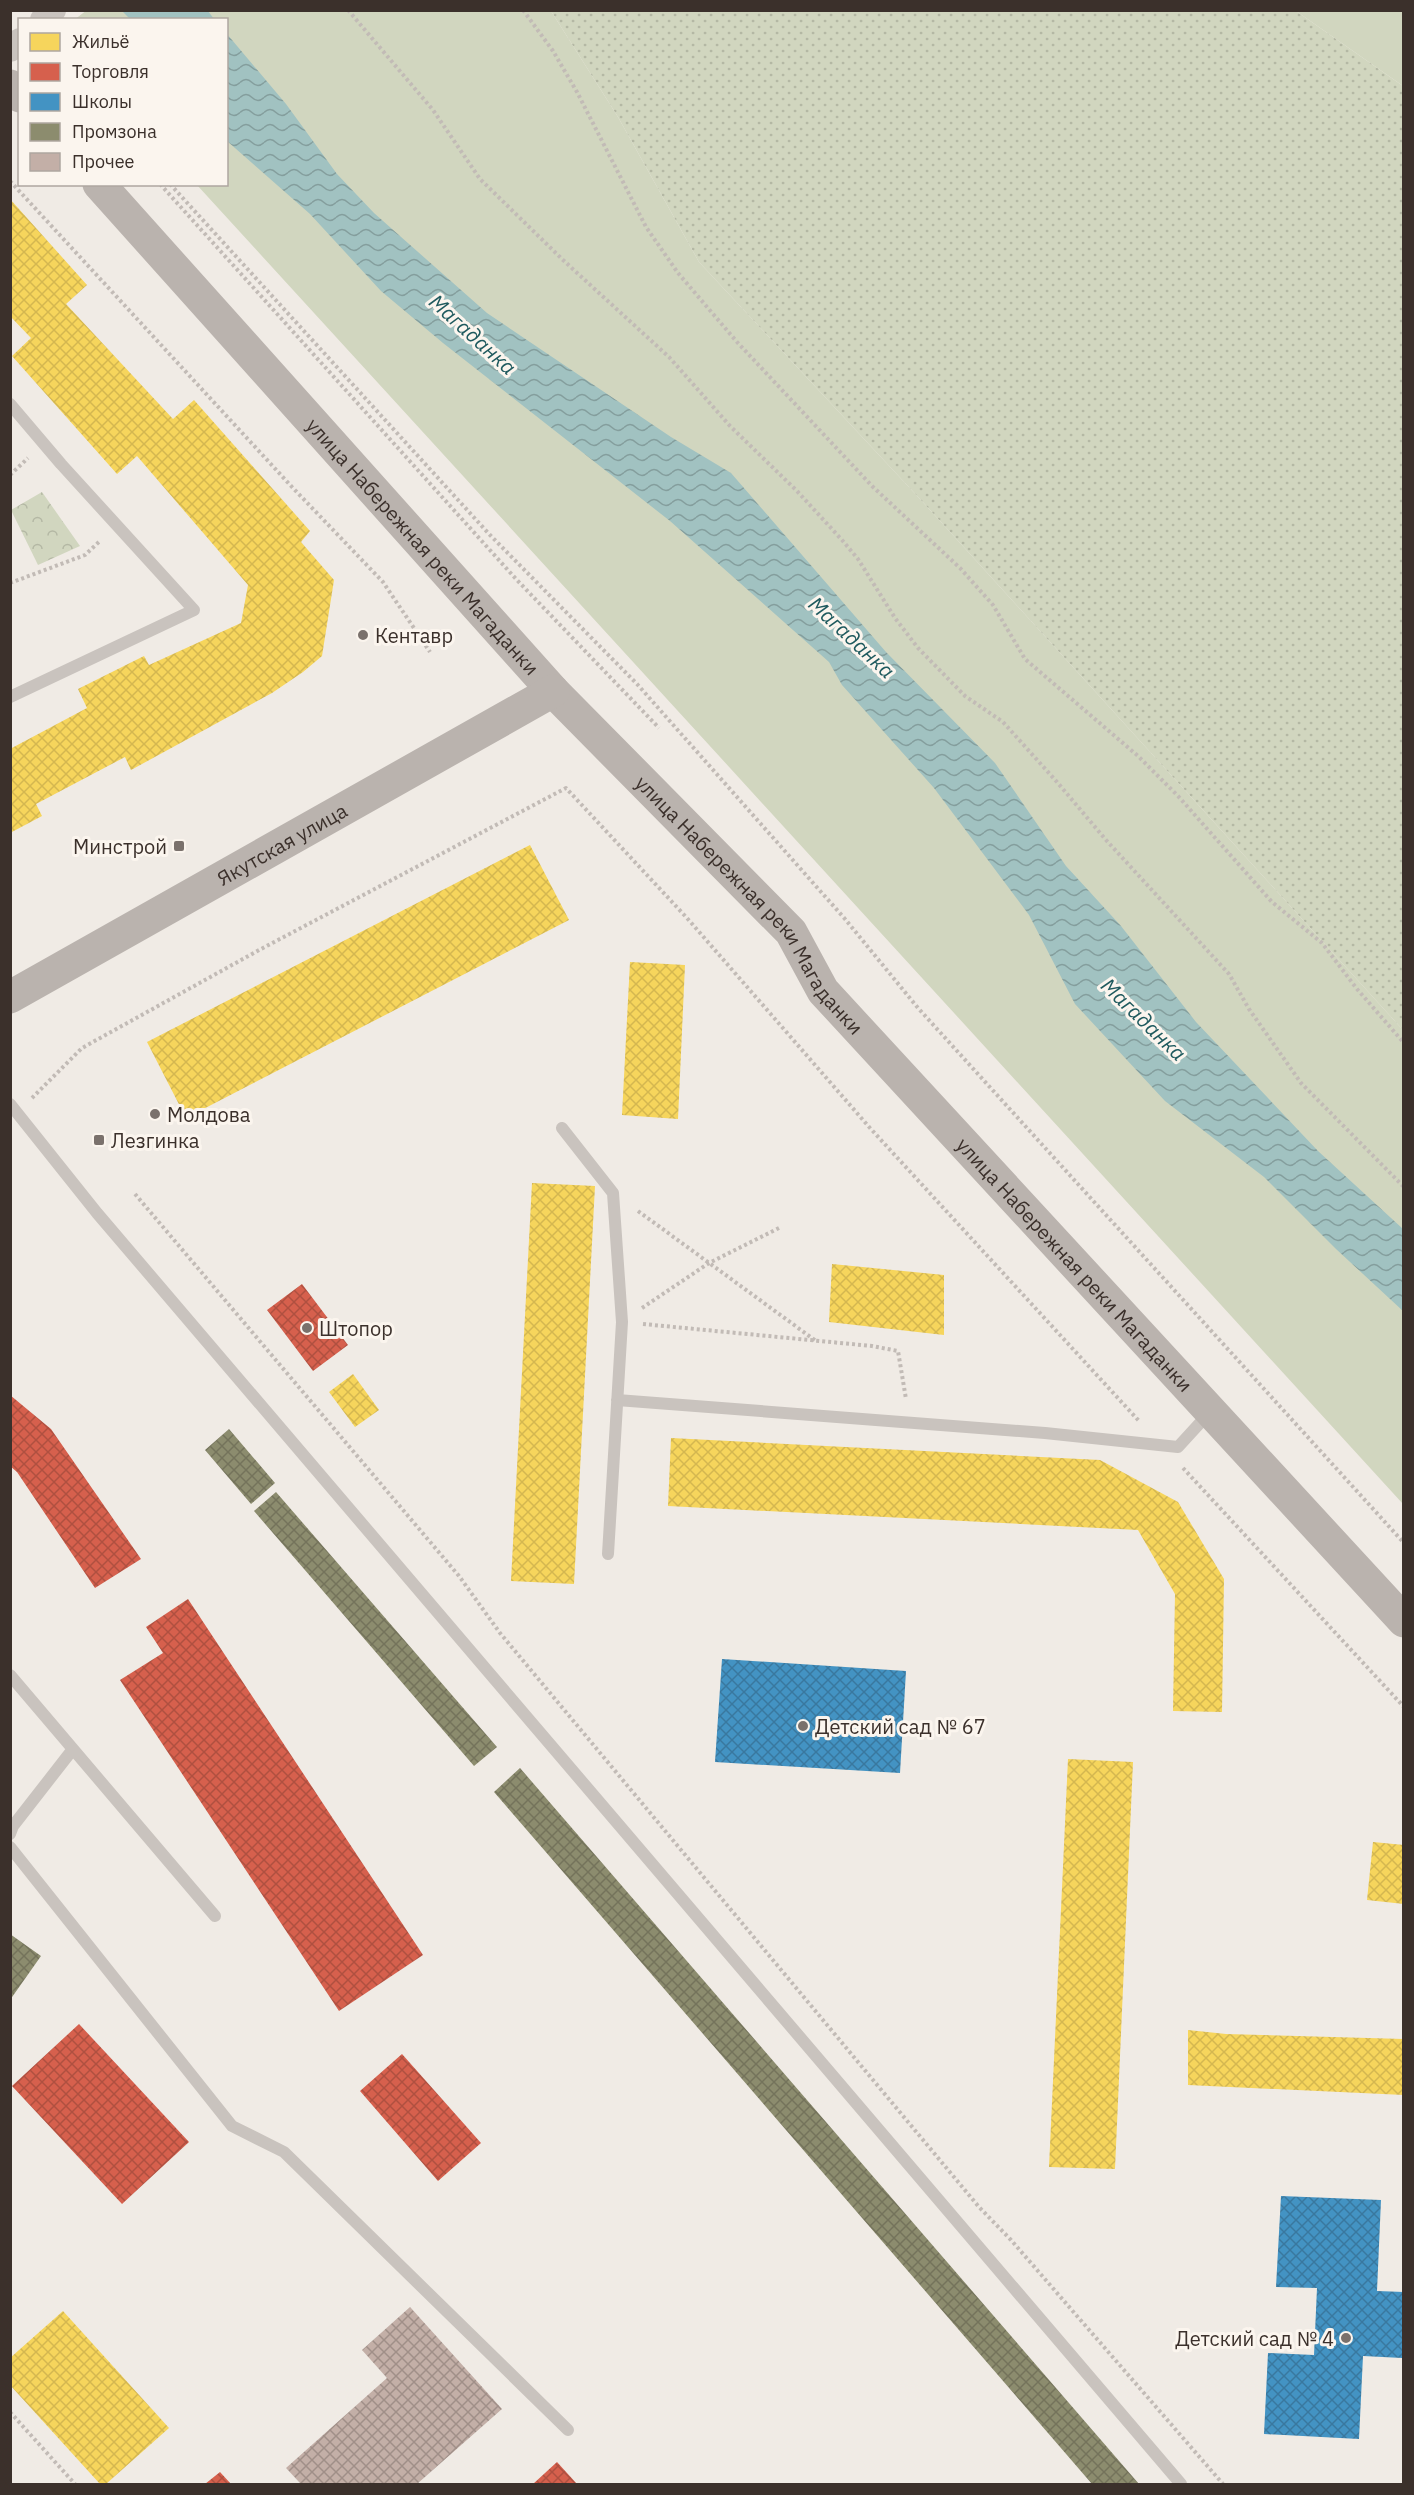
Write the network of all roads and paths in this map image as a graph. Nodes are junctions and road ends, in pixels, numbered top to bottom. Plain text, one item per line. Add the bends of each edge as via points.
1 (348, 10) edge
2 (523, 10) edge
3 (10, 181) edge
4 (101, 186) edge
5 (162, 186) edge
6 (172, 186) edge
7 (10, 404) edge
8 (117, 525) junction
9 (10, 583) edge
10 (430, 652) dead end
11 (553, 691) junction
12 (10, 697) edge
13 (659, 728) dead end
14 (10, 997) edge
15 (1404, 1043) edge
16 (14, 1108) edge
17 (562, 1128) dead end
18 (1404, 1187) edge
19 (613, 1193) junction
20 (135, 1194) dead end
21 (779, 1228) dead end
22 (709, 1263) junction
23 (622, 1322) junction
24 (816, 1342) junction
25 (617, 1400) junction
26 (1210, 1412) junction
27 (909, 1422) junction
28 (1162, 1446) junction
29 (1404, 1543) edge
30 (608, 1554) dead end
31 (1404, 1621) edge
32 (10, 1675) edge
33 (1404, 1707) edge
34 (73, 1749) junction
35 (10, 1834) edge
36 (10, 1847) edge
37 (215, 1916) dead end
38 (10, 2412) edge
39 (568, 2430) dead end
40 (75, 2484) edge
41 (1181, 2484) edge
42 (1223, 2484) edge

1 - 18 path via 433,110 480,179 669,357 730,426 842,540 918,648 965,696 1003,723 1057,782 1229,974 1301,1083
2 - 15 path via 553,51 646,227 678,273 872,486 960,568 993,605 1025,659 1179,796 1272,902 1322,943
3 - 10 path via 383,582
4 - 11 street, улица Набережная реки Магаданки
5 - 13 path via 516,579
6 - 29 path via 490,535 637,684 845,919 918,1008
7 - 8 lane
8 - 9 path via 86,555
8 - 12 lane via 194,610
11 - 14 street, Якутская улица
11 - 26 street, улица Набережная реки Магаданки via 791,932 823,992
16 - 28 path via 82,1048 566,788
16 - 41 lane via 97,1213
17 - 19 lane
19 - 22 path
19 - 23 lane
20 - 42 path via 459,1576 507,1642 971,2198
21 - 22 path
22 - 23 path
22 - 24 path
23 - 24 path
23 - 25 lane
24 - 27 path via 898,1351
25 - 27 lane
25 - 30 lane
26 - 28 lane via 1179,1447
26 - 31 street, улица Набережная реки Магаданки
27 - 28 lane
28 - 33 path
32 - 34 lane
34 - 35 lane
34 - 37 lane
36 - 39 lane via 232,2126 284,2151
38 - 40 path

